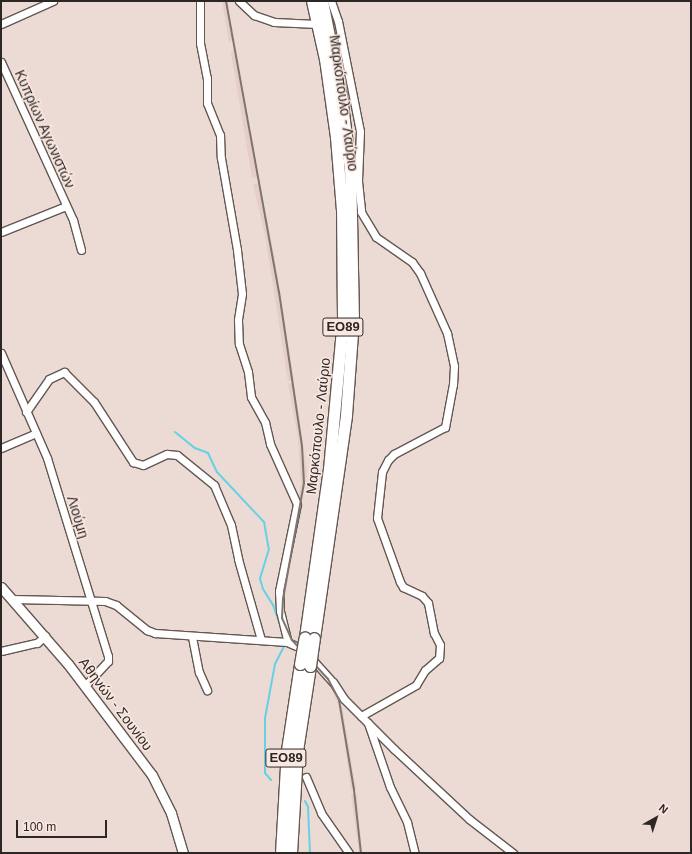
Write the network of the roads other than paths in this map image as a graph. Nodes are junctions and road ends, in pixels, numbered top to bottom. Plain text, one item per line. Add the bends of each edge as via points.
1 (53, 1) edge
2 (200, 1) edge
3 (239, 1) edge
4 (312, 1) edge
5 (322, 1) edge
6 (331, 1) edge
7 (1, 24) edge
8 (317, 24) junction
9 (1, 62) edge
10 (66, 206) junction
11 (1, 232) edge
12 (81, 250) dead end
13 (1, 353) edge
14 (26, 412) junction
15 (36, 433) junction
16 (1, 448) edge
17 (1, 587) edge
18 (12, 599) junction
19 (90, 600) junction
20 (45, 636) junction
21 (192, 637) junction
22 (310, 637) junction
23 (261, 640) junction
24 (288, 642) junction
25 (296, 646) dead end
26 (1, 651) edge
27 (308, 663) junction
28 (85, 686) junction
29 (207, 690) dead end
30 (360, 716) junction
31 (368, 723) junction
32 (306, 777) dead end
33 (182, 853) edge
34 (281, 853) edge
35 (291, 853) edge
36 (349, 853) edge
37 (415, 853) edge
38 (513, 853) edge

1 - 7 street
2 - 24 street via 200,43 207,78 207,103 220,135 221,158 237,250 242,294 238,320 239,344 248,372 251,398 265,422 270,444 297,504 279,591 280,611
3 - 8 street via 254,15 274,22
4 - 8 highway, Μαρκόπουλο - Λαύριο / ΕΟ89
5 - 22 highway, Μαρκόπουλο - Λαύριο / ΕΟ89 via 335,57 348,148 352,209 353,320 346,415
6 - 30 street via 338,21 360,131 358,181 361,212 376,237 412,262 420,273 447,333 454,366 445,427 394,454 388,460 382,472 377,518 400,582 428,602 434,633 440,645 439,658 425,670 416,685
8 - 22 highway, Μαρκόπουλο - Λαύριο / ΕΟ89 via 331,97 340,169 343,318 330,468
9 - 10 street, Κυπρίων Αγωνιστών
10 - 11 street
10 - 12 street, Κυπρίων Αγωνιστών via 73,220
13 - 14 street, Λιούμη
14 - 15 street, Λιούμη
14 - 23 street via 49,379 64,372 94,402 133,462 143,465 167,454 177,455 214,485 231,525
15 - 16 street
15 - 19 street, Λιούμη via 47,458
17 - 18 main road, Αθηνών - Σουνίου
18 - 19 street
18 - 20 main road, Αθηνών - Σουνίου
19 - 21 street via 116,605 147,630
19 - 28 street, Λιούμη via 108,661
20 - 26 street via 37,643
20 - 28 main road, Αθηνών - Σουνίου
21 - 23 street
21 - 29 street via 199,672
22 - 27 highway, Μαρκόπουλο - Λαύριο / ΕΟ89, bridge
23 - 24 street
24 - 25 street
27 - 30 street via 325,671 344,699
27 - 34 highway, Μαρκόπουλο - Λαύριο / ΕΟ89 via 287,750
27 - 35 highway, Μαρκόπουλο - Λαύριο / ΕΟ89 via 297,751
28 - 33 main road, Αθηνών - Σουνίου via 152,775 171,813
30 - 31 street
31 - 37 street via 390,787 407,822
31 - 38 street via 454,805
32 - 36 street via 321,813

